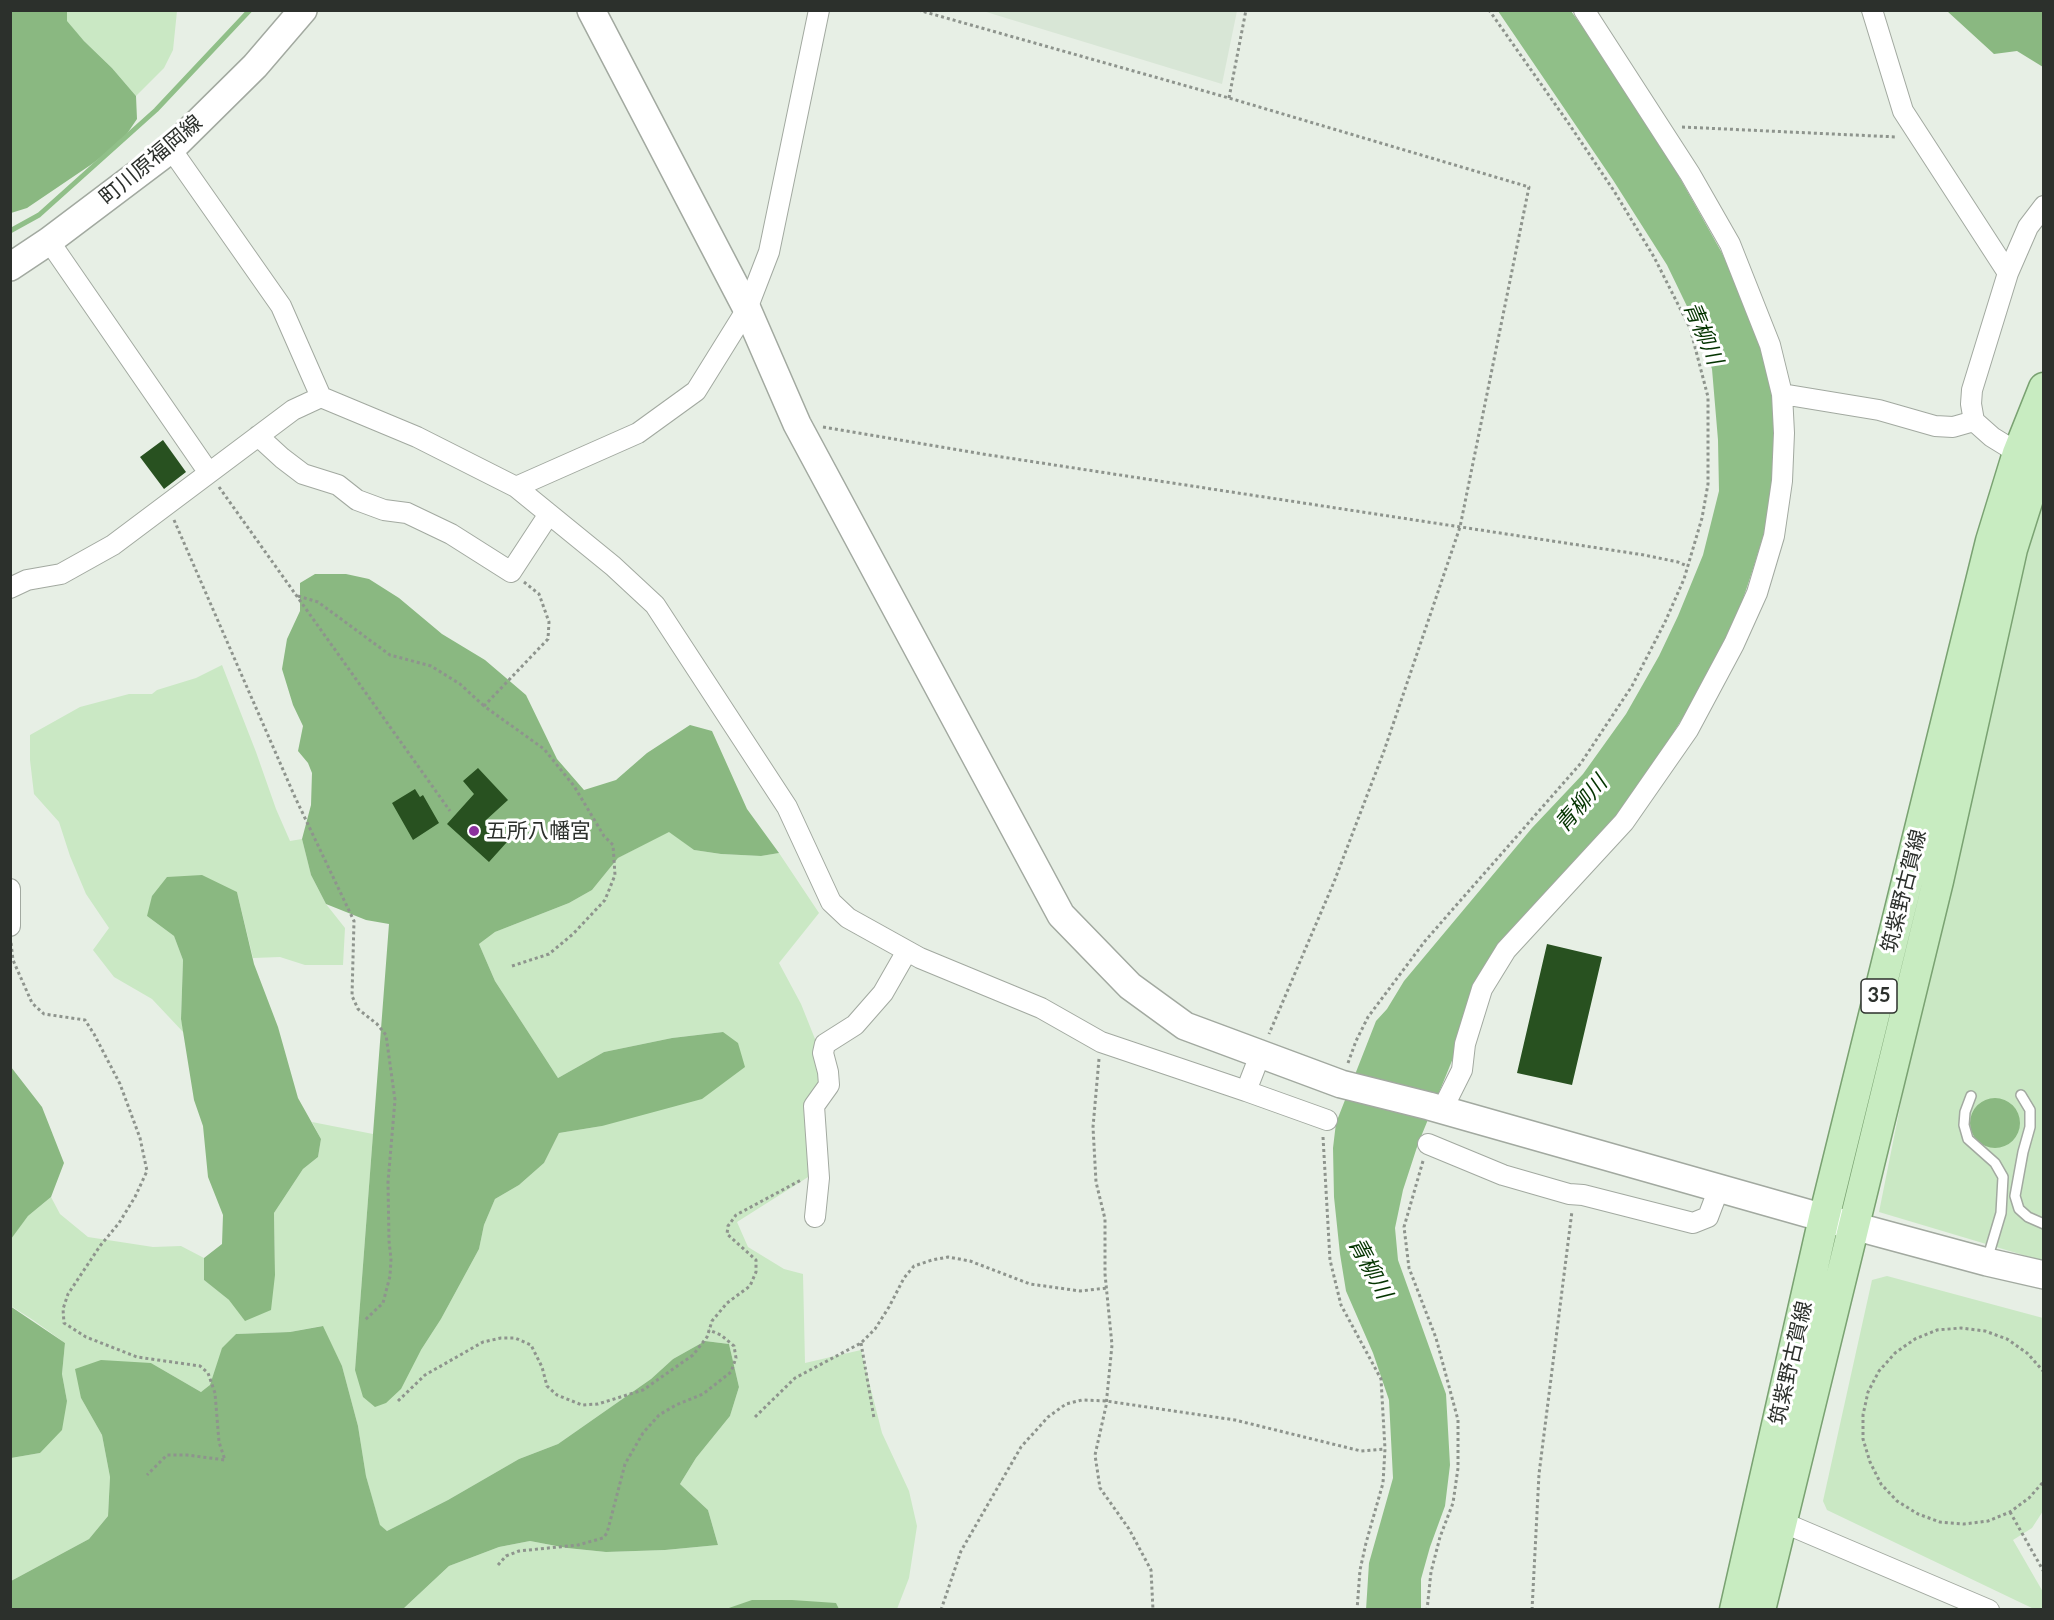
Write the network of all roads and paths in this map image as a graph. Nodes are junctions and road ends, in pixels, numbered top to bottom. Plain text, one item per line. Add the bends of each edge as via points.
1 (303, 10) edge
2 (591, 10) edge
3 (819, 10) edge
4 (918, 10) edge
5 (1246, 10) edge
6 (1490, 10) edge
7 (1584, 10) edge
8 (1872, 10) edge
9 (1229, 98) junction
10 (1912, 125) junction
11 (1659, 126) junction
12 (171, 149) junction
13 (2043, 206) edge
14 (49, 241) junction
15 (10, 267) edge
16 (2008, 273) junction
17 (747, 309) junction
18 (2043, 388) edge
19 (1782, 394) junction
20 (321, 397) junction
21 (1974, 421) junction
22 (797, 424) junction
23 (258, 436) junction
24 (2031, 451) edge
25 (209, 473) junction
26 (516, 487) junction
27 (167, 505) junction
28 (549, 514) junction
29 (1460, 527) junction
30 (1687, 566) junction
31 (511, 572) junction
32 (10, 588) edge
33 (296, 595) junction
34 (484, 706) junction
35 (450, 811) dead end
36 (10, 889) edge
37 (10, 926) edge
38 (10, 939) edge
39 (907, 951) junction
40 (512, 966) dead end
41 (1101, 1042) junction
42 (1260, 1055) junction
43 (1348, 1086) junction
44 (1246, 1091) junction
45 (2021, 1095) dead end
46 (1971, 1096) dead end
47 (1435, 1108) junction
48 (1327, 1120) joint
49 (1428, 1144) joint
50 (818, 1171) junction
51 (1719, 1188) junction
52 (1574, 1195) junction
53 (815, 1217) dead end
54 (1824, 1218) junction
55 (2043, 1224) edge
56 (1853, 1226) junction
57 (1987, 1262) junction
58 (2043, 1275) edge
59 (1107, 1288) junction
60 (365, 1320) dead end
61 (709, 1330) junction
62 (861, 1343) junction
63 (2043, 1372) edge
64 (398, 1401) dead end
65 (1106, 1401) junction
66 (755, 1418) dead end
67 (874, 1418) dead end
68 (1385, 1449) junction
69 (147, 1475) dead end
70 (2043, 1481) edge
71 (2010, 1512) junction
72 (1782, 1522) junction
73 (498, 1565) dead end
74 (2043, 1572) edge
75 (1427, 1609) edge
76 (940, 1610) edge
77 (1153, 1610) edge
78 (1356, 1610) edge
79 (1532, 1610) edge
80 (1735, 1610) edge
81 (1760, 1610) edge
82 (1989, 1610) edge

1 - 12 street, 町川原福岡線 via 255,66
2 - 17 street
3 - 17 street via 769,252
4 - 9 path
5 - 9 path
6 - 30 path via 1614,191 1690,328 1708,397 1708,484
7 - 11 street
8 - 10 street via 1903,111
9 - 29 path via 1529,188
10 - 11 path via 1900,137
10 - 16 street
11 - 19 street via 1730,244 1770,345
12 - 14 street, 町川原福岡線
12 - 20 street via 280,306
13 - 16 street via 2028,227
14 - 15 street, 町川原福岡線
14 - 25 street
16 - 21 street via 1972,390
17 - 22 street
17 - 26 street via 696,390 639,433
18 - 24 main road, 筑紫野古賀線 / 35
19 - 21 street via 1879,410 1935,426 1953,427
19 - 47 street via 1782,481 1774,536 1757,593 1734,644 1688,730 1624,822 1506,950 1482,989 1465,1044 1462,1070
20 - 23 street via 293,410
20 - 26 street via 417,437
21 - 24 street via 1992,437
22 - 29 path
22 - 42 street via 1061,915 1130,986 1185,1026
23 - 25 street
23 - 31 street via 303,474 338,485 357,500 407,513 452,534
24 - 54 main road, 筑紫野古賀線 / 35 via 1991,541
24 - 56 main road, 筑紫野古賀線 / 35 via 1938,881
25 - 27 street
25 - 33 path
26 - 28 street
27 - 32 street via 113,545 61,574 27,580
27 - 60 path via 294,795 354,921 352,996 358,1009 386,1035 395,1100 388,1182 390,1276 383,1303
28 - 31 street
28 - 39 street via 655,605 787,807 831,902 848,918
29 - 30 path via 1644,555
29 - 42 path via 1380,762
30 - 43 path via 1665,622 1632,686 1581,763 1425,941 1368,1017 1356,1041
31 - 34 path via 539,594 549,622 548,639
33 - 34 path via 318,602 390,655 431,666 460,684
33 - 35 path
34 - 40 path via 544,749 613,845 615,875 605,900 549,954
36 - 37 street
38 - 69 path via 13,960 32,1003 44,1014 85,1020 94,1034 120,1084 140,1138 147,1171 119,1223 68,1294 64,1323 137,1357 200,1366 208,1373 215,1393 219,1442 225,1460 167,1455
39 - 41 street via 1041,1008
39 - 50 street via 883,993 855,1025 825,1044 829,1085 814,1106
41 - 44 street
41 - 59 path via 1093,1127
42 - 43 street
42 - 44 street
43 - 47 street
44 - 48 street
45 - 55 lane via 2030,1110 2030,1128 2015,1196 2019,1209
46 - 57 lane via 1964,1125 1968,1139 1995,1162 2003,1177 2001,1213
47 - 51 street
48 - 68 path via 1323,1133 1330,1260 1341,1305 1381,1379
49 - 52 street via 1503,1175
49 - 75 path via 1404,1227 1409,1268 1436,1338 1458,1420 1458,1468 1453,1503 1431,1572
50 - 53 street
50 - 61 path via 736,1215 728,1226 727,1234 756,1260 756,1272 750,1286 728,1303
51 - 52 street via 1708,1217 1693,1223
51 - 54 street
52 - 79 path via 1539,1474
54 - 56 street
54 - 80 main road, 筑紫野古賀線 / 35
56 - 57 street
56 - 72 main road, 筑紫野古賀線 / 35
57 - 58 street
59 - 62 path via 1080,1290 1030,1284 970,1261 948,1257 932,1260 915,1266 904,1278 875,1329
59 - 65 path via 1112,1345
61 - 64 path via 693,1355 669,1373 643,1390 598,1404 582,1405 557,1395 547,1386 531,1345 515,1338 483,1342 425,1375
61 - 73 path via 734,1346 736,1358 731,1372 704,1394 659,1415 644,1433 625,1464 603,1538 578,1545 519,1551 506,1556
62 - 66 path via 795,1378
62 - 67 path
63 - 71 path via 2027,1353 1985,1330 1937,1330 1895,1353 1868,1392 1863,1439 1881,1484 1897,1501 1940,1522 1988,1521
65 - 68 path via 1235,1420 1361,1450
65 - 76 path via 1066,1404 1048,1417 1021,1447 961,1551
65 - 77 path via 1095,1455 1100,1488 1151,1570
68 - 78 path via 1383,1483 1360,1570
70 - 71 path
71 - 74 path
72 - 81 main road, 筑紫野古賀線 / 35
72 - 82 street

